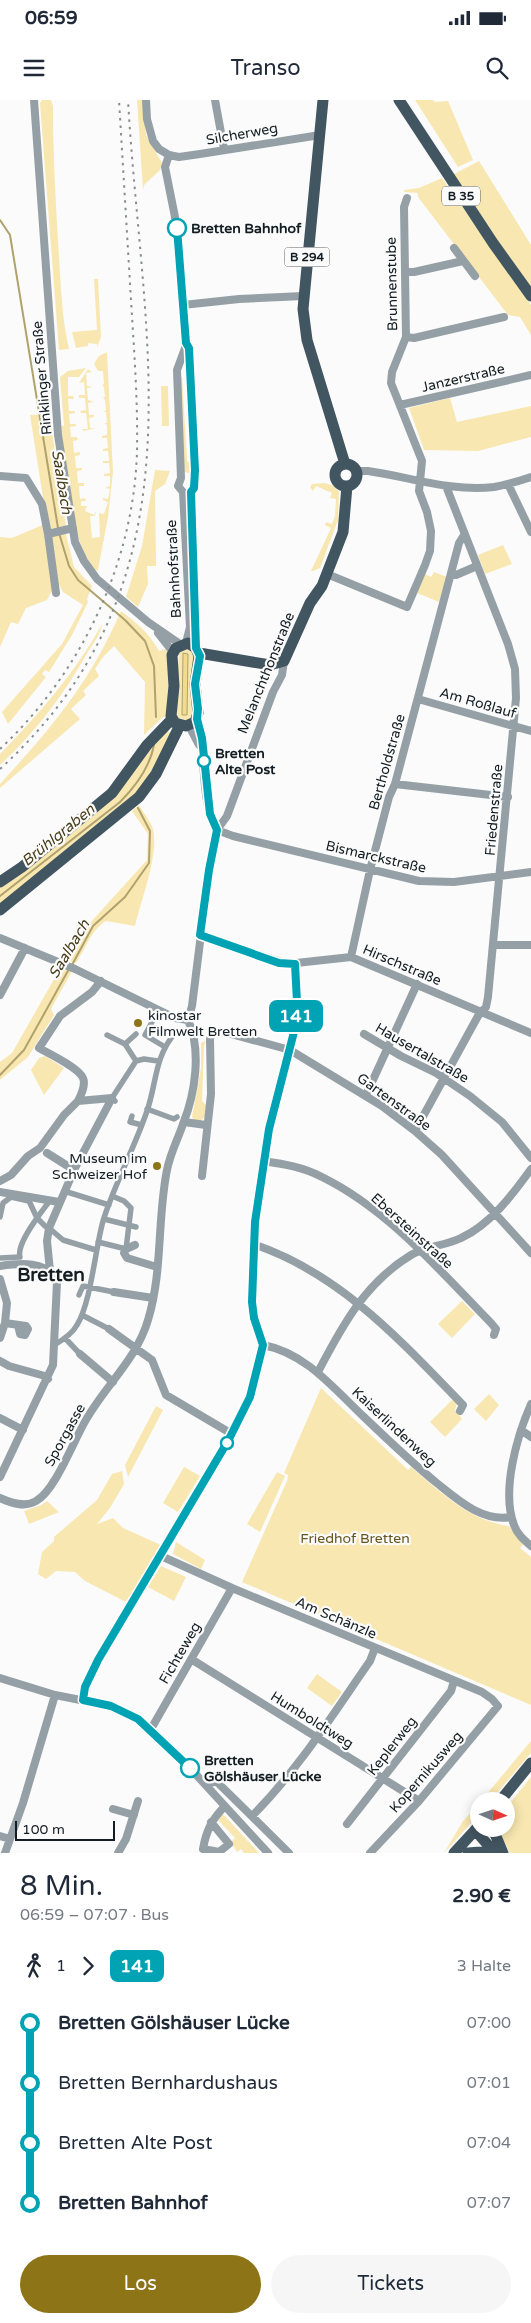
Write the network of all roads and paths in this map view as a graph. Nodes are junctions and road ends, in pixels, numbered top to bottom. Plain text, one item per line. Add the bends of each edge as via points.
1 (34, 100) edge
2 (146, 100) edge
3 (215, 100) edge
4 (323, 100) edge
5 (398, 100) edge
6 (320, 135) junction
7 (224, 149) junction
8 (169, 155) junction
9 (407, 198) dead end
10 (454, 248) dead end
11 (463, 261) junction
12 (404, 272) junction
13 (475, 276) dead end
14 (303, 296) junction
15 (531, 296) edge
16 (183, 305) junction
17 (504, 317) dead end
18 (406, 337) junction
19 (186, 343) junction
20 (177, 370) junction
21 (190, 370) junction
22 (531, 375) edge
23 (400, 404) junction
24 (345, 464) junction
25 (356, 471) junction
26 (0, 476) edge
27 (531, 477) edge
28 (181, 478) junction
29 (193, 480) junction
30 (421, 481) junction
31 (508, 484) junction
32 (347, 486) junction
33 (446, 486) junction
34 (187, 492) junction
35 (69, 529) junction
36 (531, 532) edge
37 (50, 533) junction
38 (464, 535) junction
39 (477, 566) junction
40 (327, 574) junction
41 (452, 575) junction
42 (56, 593) dead end
43 (187, 648) junction
44 (232, 659) junction
45 (284, 661) junction
46 (195, 684) junction
47 (418, 699) junction
48 (184, 722) junction
49 (515, 728) junction
50 (531, 731) edge
51 (395, 784) junction
52 (508, 797) junction
53 (217, 830) junction
54 (370, 870) junction
55 (531, 872) edge
56 (501, 876) junction
57 (0, 882) edge
58 (0, 910) edge
59 (200, 935) junction
60 (0, 938) edge
61 (494, 944) junction
62 (531, 945) edge
63 (25, 948) junction
64 (352, 957) junction
65 (295, 964) junction
66 (101, 981) junction
67 (417, 984) junction
68 (0, 995) edge
69 (482, 1012) junction
70 (188, 1020) junction
71 (152, 1022) dead end
72 (174, 1033) dead end
73 (531, 1033) edge
74 (364, 1034) dead end
75 (107, 1035) dead end
76 (138, 1035) junction
77 (125, 1044) junction
78 (165, 1047) junction
79 (387, 1048) junction
80 (290, 1050) junction
81 (134, 1058) junction
82 (158, 1061) junction
83 (444, 1078) junction
84 (366, 1095) junction
85 (114, 1100) junction
86 (78, 1102) junction
87 (148, 1109) junction
88 (132, 1116) dead end
89 (177, 1117) dead end
90 (184, 1122) junction
91 (142, 1125) junction
92 (206, 1125) junction
93 (415, 1131) junction
94 (47, 1153) dead end
95 (531, 1158) edge
96 (263, 1161) junction
97 (531, 1169) edge
98 (74, 1170) junction
99 (202, 1176) dead end
100 (0, 1181) edge
101 (64, 1191) junction
102 (0, 1192) edge
103 (112, 1196) junction
104 (60, 1202) junction
105 (48, 1203) dead end
106 (109, 1205) junction
107 (494, 1213) junction
108 (0, 1217) edge
109 (37, 1218) junction
110 (104, 1219) junction
111 (128, 1223) junction
112 (136, 1225) dead end
113 (47, 1227) junction
114 (98, 1242) junction
115 (253, 1244) junction
116 (135, 1245) dead end
117 (126, 1249) junction
118 (96, 1250) junction
119 (420, 1251) junction
120 (531, 1253) edge
121 (0, 1258) edge
122 (148, 1259) dead end
123 (0, 1266) edge
124 (157, 1267) junction
125 (50, 1272) junction
126 (0, 1279) edge
127 (89, 1287) junction
128 (114, 1292) joint
129 (79, 1295) dead end
130 (153, 1298) junction
131 (358, 1302) junction
132 (82, 1315) junction
133 (5, 1323) junction
134 (18, 1325) dead end
135 (109, 1329) joint
136 (494, 1335) dead end
137 (0, 1338) edge
138 (65, 1338) junction
139 (54, 1345) junction
140 (263, 1345) junction
141 (138, 1348) junction
142 (80, 1354) joint
143 (0, 1361) edge
144 (318, 1372) junction
145 (48, 1379) junction
146 (113, 1382) junction
147 (531, 1404) edge
148 (460, 1411) dead end
149 (2, 1419) edge
150 (24, 1430) junction
151 (521, 1430) junction
152 (232, 1434) junction
153 (531, 1437) edge
154 (0, 1477) edge
155 (0, 1498) edge
156 (512, 1517) junction
157 (530, 1543) edge
158 (161, 1556) junction
159 (232, 1588) junction
160 (375, 1648) junction
161 (191, 1659) junction
162 (0, 1678) edge
163 (454, 1681) junction
164 (55, 1695) junction
165 (83, 1700) junction
166 (498, 1706) joint
167 (150, 1729) junction
168 (316, 1737) junction
169 (531, 1763) edge
170 (383, 1778) junction
171 (206, 1785) junction
172 (507, 1792) edge
173 (419, 1801) junction
174 (138, 1802) dead end
175 (226, 1806) junction
176 (113, 1809) dead end
177 (134, 1815) junction
178 (252, 1816) junction
179 (212, 1822) junction
180 (347, 1824) dead end
181 (0, 1836) edge
182 (470, 1836) edge
183 (487, 1838) edge
184 (10, 1839) junction
185 (230, 1850) edge
186 (497, 1850) edge
187 (5, 1853) edge
188 (118, 1853) edge
189 (268, 1853) edge
190 (289, 1853) edge
191 (370, 1853) edge
192 (454, 1853) edge
193 (468, 1853) edge

1 - 35 street, Rinklinger Straße via 58,436
2 - 8 street via 153,141
3 - 7 street
4 - 6 main road, B 294
5 - 15 main road, B 35
6 - 7 street, Silcherweg
6 - 14 main road, B 294
7 - 8 street, Silcherweg via 179,157
8 - 16 street via 165,168 177,227
9 - 12 street, Brunnenstube via 404,207
10 - 11 street
11 - 12 street
11 - 13 street
12 - 18 street, Brunnenstube
14 - 16 street
14 - 24 main road, B 294 via 308,340
16 - 19 street
17 - 18 street via 414,338
18 - 23 street, Brunnenstube via 390,377
19 - 20 street
19 - 21 street
20 - 21 street via 182,366
20 - 28 street
21 - 29 street
22 - 23 street, Janzerstraße
23 - 30 street, Brunnenstube via 422,461
24 - 25 main road
24 - 32 main road via 336,474 340,484
25 - 30 street
25 - 32 main road via 355,481
26 - 37 street via 26,478 42,504
27 - 31 street
28 - 29 street
28 - 34 street via 178,486
29 - 34 street via 194,488
30 - 33 street
30 - 40 street, Brunnenstube via 419,491 431,531 430,551 407,607
31 - 33 street via 480,488
31 - 36 street
32 - 40 main road, Melanchthonstraße via 343,532
33 - 38 street, Friedenstraße
34 - 43 street, Bahnhofstraße
34 - 43 street, Bahnhofstraße via 190,627
35 - 37 street
35 - 43 street, Rinklinger Straße via 97,580 148,622
37 - 42 street
38 - 39 street, Friedenstraße
38 - 41 street, Bertholdstraße via 459,542
39 - 41 street
39 - 49 street, Friedenstraße via 515,669
40 - 45 main road, Melanchthonstraße
41 - 47 street, Bertholdstraße
43 - 44 main road
43 - 46 main road
43 - 48 main road
44 - 45 main road via 270,665
44 - 46 main road via 206,663
45 - 53 street, Melanchthonstraße via 282,675 227,816
46 - 48 main road via 198,709
47 - 49 street, Am Roßlauf
47 - 51 street, Bertholdstraße
48 - 53 street via 201,730 210,814
48 - 57 main road via 147,745 112,793
48 - 58 main road via 156,774 139,796
49 - 50 street, Am Roßlauf
49 - 52 street, Friedenstraße
51 - 52 street
51 - 54 street, Bertholdstraße
52 - 56 street, Friedenstraße
53 - 54 street, Bismarckstraße
53 - 59 street, Melanchthonstraße
54 - 56 street, Bismarckstraße via 439,884
54 - 64 street, Bertholdstraße
55 - 56 street, Bismarckstraße
56 - 61 street, Friedenstraße
59 - 65 street, Hirschstraße via 279,963
59 - 70 street, Melanchthonstraße
60 - 63 street
61 - 62 street
61 - 69 street, Friedenstraße via 488,997
63 - 66 street
63 - 68 street
64 - 65 street, Hirschstraße
64 - 67 street, Hirschstraße
65 - 80 street via 297,1002
66 - 70 street via 175,1018
66 - 86 street via 92,992 60,1016 39,1048 83,1078
67 - 69 street, Hirschstraße
67 - 79 street
69 - 73 street, Hirschstraße
69 - 83 street, Friedenstraße
70 - 90 street, Sporgasse via 192,1029 195,1063
71 - 76 street
72 - 78 street
74 - 79 street, Hausertalstraße
75 - 77 street
76 - 77 street
76 - 78 street
77 - 81 street
78 - 82 street
79 - 83 street, Hausertalstraße
79 - 84 street
80 - 84 street, Gartenstraße
80 - 92 street, Gartenstraße via 220,1031 212,1033
80 - 96 street
81 - 82 street
81 - 85 street
82 - 87 street
83 - 93 street, Friedenstraße
83 - 95 street, Hausertalstraße via 489,1110
84 - 93 street, Gartenstraße
85 - 86 street
85 - 98 street
86 - 100 street via 64,1115 40,1148
87 - 89 street via 174,1119
87 - 91 street
88 - 91 street via 130,1122
90 - 92 street
90 - 124 street, Sporgasse via 166,1177
91 - 103 street
92 - 99 street
93 - 107 street, Gartenstraße via 456,1169
94 - 98 street
96 - 115 street
96 - 119 street, Ebersteinstraße via 298,1168 333,1183 379,1215
97 - 107 street
98 - 101 street
101 - 104 street
101 - 106 street
102 - 104 street
103 - 106 street
103 - 111 street via 132,1208
104 - 113 street
105 - 109 street
106 - 110 street
107 - 119 street via 466,1236
107 - 120 street, Gartenstraße
108 - 109 street via 3,1203 11,1197 28,1201
109 - 113 street
109 - 121 street via 16,1251 20,1257
110 - 111 street
110 - 114 street
111 - 112 street
111 - 117 street
113 - 118 street via 63,1240
113 - 125 street
114 - 117 street
114 - 118 street
115 - 131 street via 296,1262
115 - 140 street via 252,1302
116 - 117 street
117 - 124 street via 125,1256 130,1260
118 - 127 street
119 - 131 street via 382,1277
119 - 136 street, Ebersteinstraße via 492,1323 496,1329
122 - 124 street
123 - 125 street via 25,1264
124 - 130 street, Sporgasse
125 - 139 street via 57,1282
126 - 133 street via 7,1304
127 - 128 street
127 - 129 street via 83,1286
127 - 132 street
128 - 130 street
130 - 141 street, Sporgasse
131 - 144 street
131 - 148 street via 384,1324 463,1405
132 - 135 street
132 - 138 street
133 - 134 street
133 - 137 street
135 - 141 street
138 - 139 street
138 - 142 street
139 - 145 street via 54,1365
140 - 144 street, Kaiserlindenweg via 295,1356
140 - 152 street via 250,1397
141 - 146 street, Sporgasse
141 - 152 street via 153,1362 166,1395
142 - 146 street
143 - 145 street
144 - 156 street, Kaiserlindenweg via 408,1459 450,1494 486,1516 498,1520
145 - 150 street
146 - 155 street, Sporgasse via 87,1417 60,1472 37,1501 21,1504
147 - 151 street
149 - 150 street
150 - 154 street
151 - 153 street
151 - 156 street via 512,1474
152 - 158 street
156 - 157 street via 519,1535
158 - 159 street, Am Schänzle
158 - 165 street via 90,1674
159 - 160 street, Am Schänzle
159 - 161 street, Fichteweg
160 - 163 street, Am Schänzle
160 - 168 street via 370,1661
161 - 167 street, Fichteweg
161 - 168 street, Humboldtweg
162 - 164 street
163 - 166 street, Am Schänzle via 482,1692
163 - 170 street, Keplerweg via 451,1691
164 - 165 street
164 - 184 street
165 - 167 street via 120,1710
166 - 173 street, Kopernikusweg
167 - 171 street
168 - 170 street, Humboldtweg
168 - 178 street via 278,1789
169 - 172 main road
170 - 173 street, Humboldtweg
170 - 180 street, Keplerweg
171 - 175 street
171 - 178 street via 216,1781
173 - 191 street, Kopernikusweg
174 - 177 street
175 - 179 street
175 - 189 street
176 - 177 street
177 - 188 street
178 - 190 street
179 - 185 street
179 - 185 street via 206,1831 203,1849
181 - 184 street
182 - 192 main road
183 - 186 main road
184 - 187 street
186 - 193 main road

